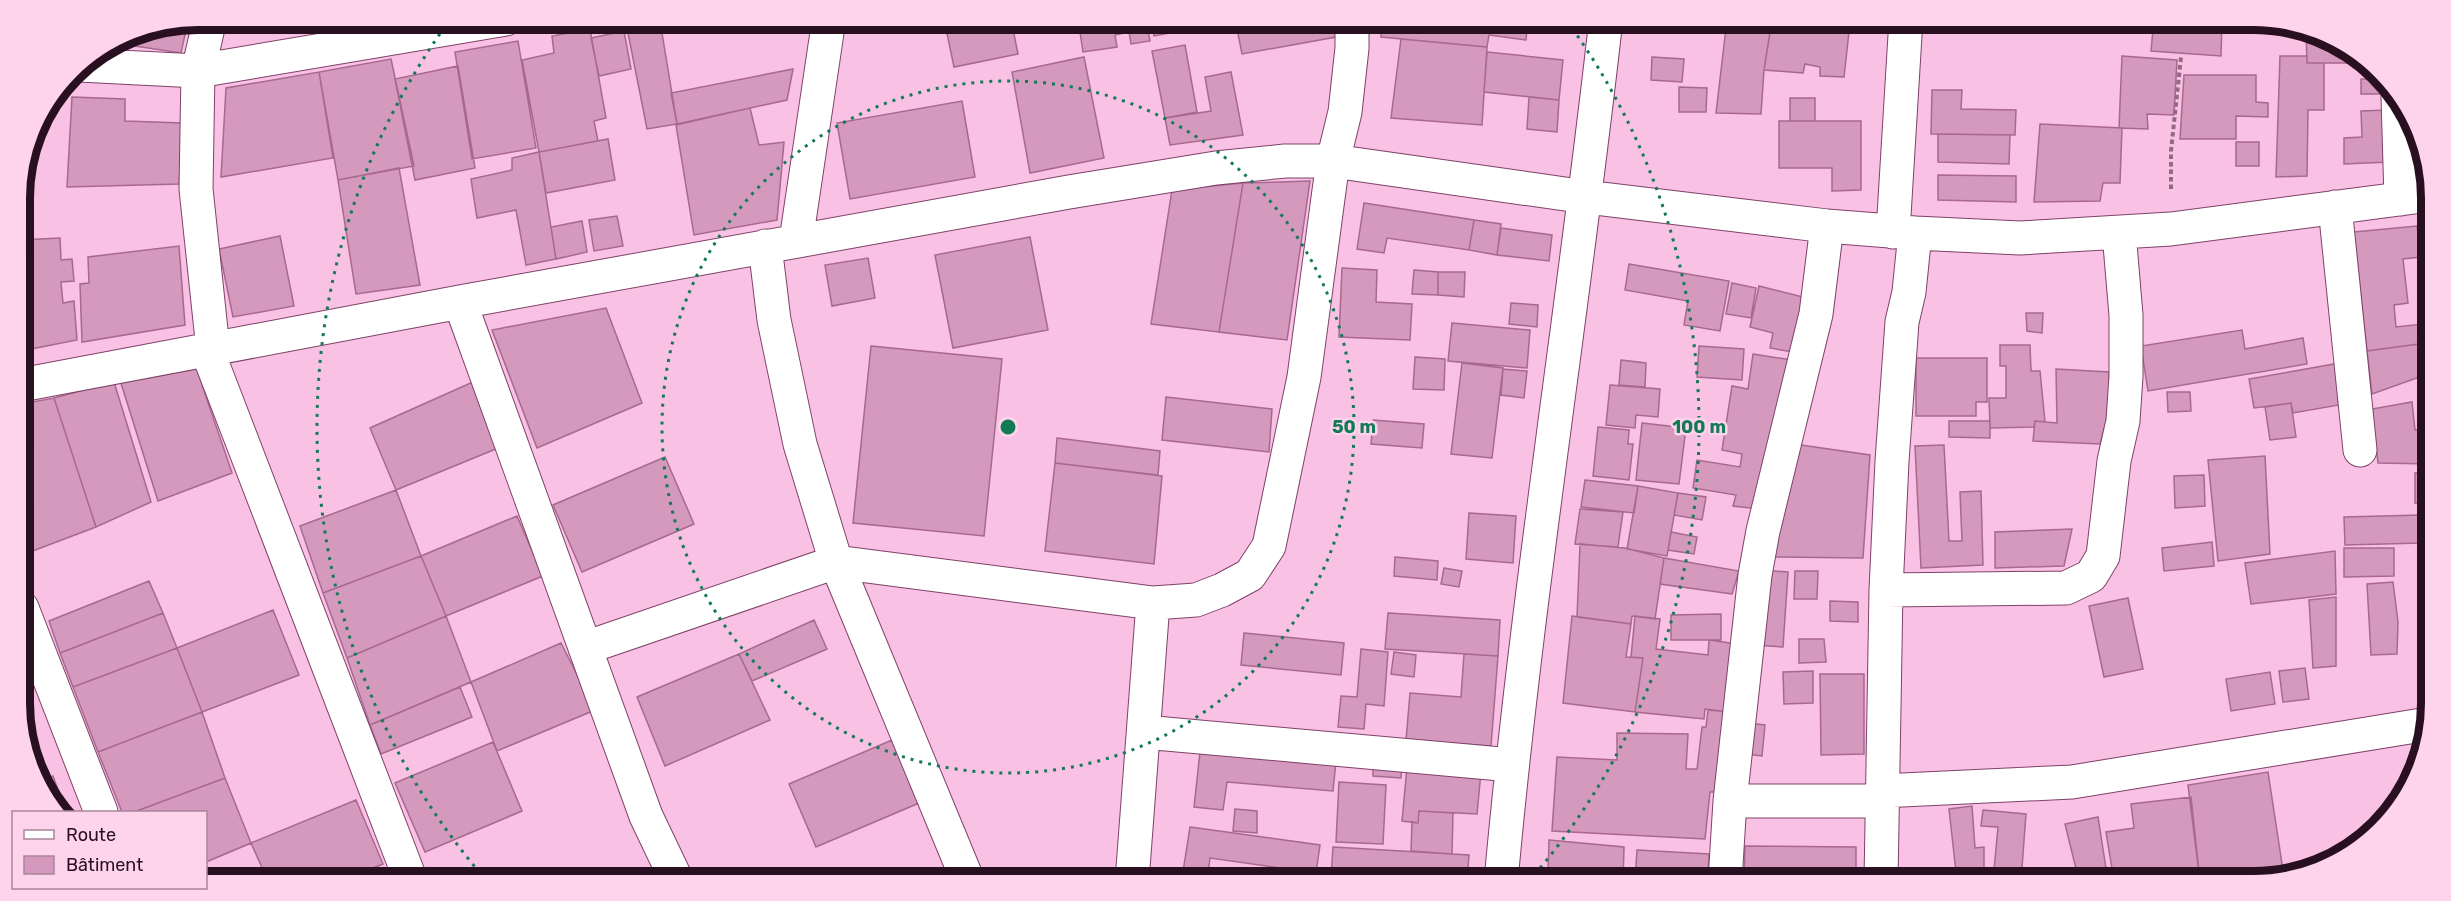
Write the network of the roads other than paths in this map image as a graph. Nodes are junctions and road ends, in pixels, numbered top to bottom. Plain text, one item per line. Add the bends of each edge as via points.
1 (208, 30) edge
2 (446, 30) edge
3 (828, 30) edge
4 (1352, 30) edge
5 (1605, 30) edge
6 (1906, 30) edge
7 (95, 66) edge
8 (198, 71) junction
9 (2403, 121) edge
10 (1333, 161) junction
11 (1586, 196) junction
12 (2416, 197) edge
13 (2335, 207) junction
14 (1827, 226) junction
15 (1904, 232) junction
16 (2119, 232) junction
17 (796, 241) junction
18 (765, 246) junction
19 (460, 302) junction
20 (210, 349) junction
21 (30, 383) edge
22 (2360, 450) dead end
23 (836, 562) junction
24 (1886, 590) junction
25 (1153, 603) junction
26 (30, 629) edge
27 (585, 648) junction
28 (2419, 725) edge
29 (1144, 732) junction
30 (1512, 765) junction
31 (1881, 796) junction
32 (1730, 801) junction
33 (100, 811) edge
34 (407, 871) edge
35 (672, 871) edge
36 (964, 871) edge
37 (1133, 871) edge
38 (1502, 871) edge
39 (1726, 871) edge
40 (1881, 871) edge

1 - 8 street
2 - 8 street
3 - 17 street
4 - 10 street via 1345,112
5 - 11 street
6 - 15 street
7 - 8 street
8 - 20 street via 196,189
9 - 12 street
10 - 11 street
10 - 17 street via 1216,168
10 - 25 street via 1304,377 1269,546 1250,575 1222,590 1196,600
11 - 14 street
11 - 30 street
12 - 13 street
13 - 16 street
13 - 22 street
14 - 15 street
14 - 32 street via 1816,314 1755,575
15 - 16 street via 2020,238
15 - 24 street via 1909,292 1902,322
16 - 24 street via 2126,315 2124,410 2103,556 2091,576 2066,588
17 - 18 street
18 - 19 street
18 - 23 street via 774,320 798,433
19 - 20 street
19 - 27 street
20 - 21 street
20 - 34 street
23 - 25 street
23 - 27 street
23 - 36 street
24 - 31 street
25 - 29 street
26 - 33 street
27 - 35 street via 646,816
28 - 31 street via 2072,782
29 - 30 street
29 - 37 street
30 - 38 street
31 - 32 street
31 - 40 street
32 - 39 street

